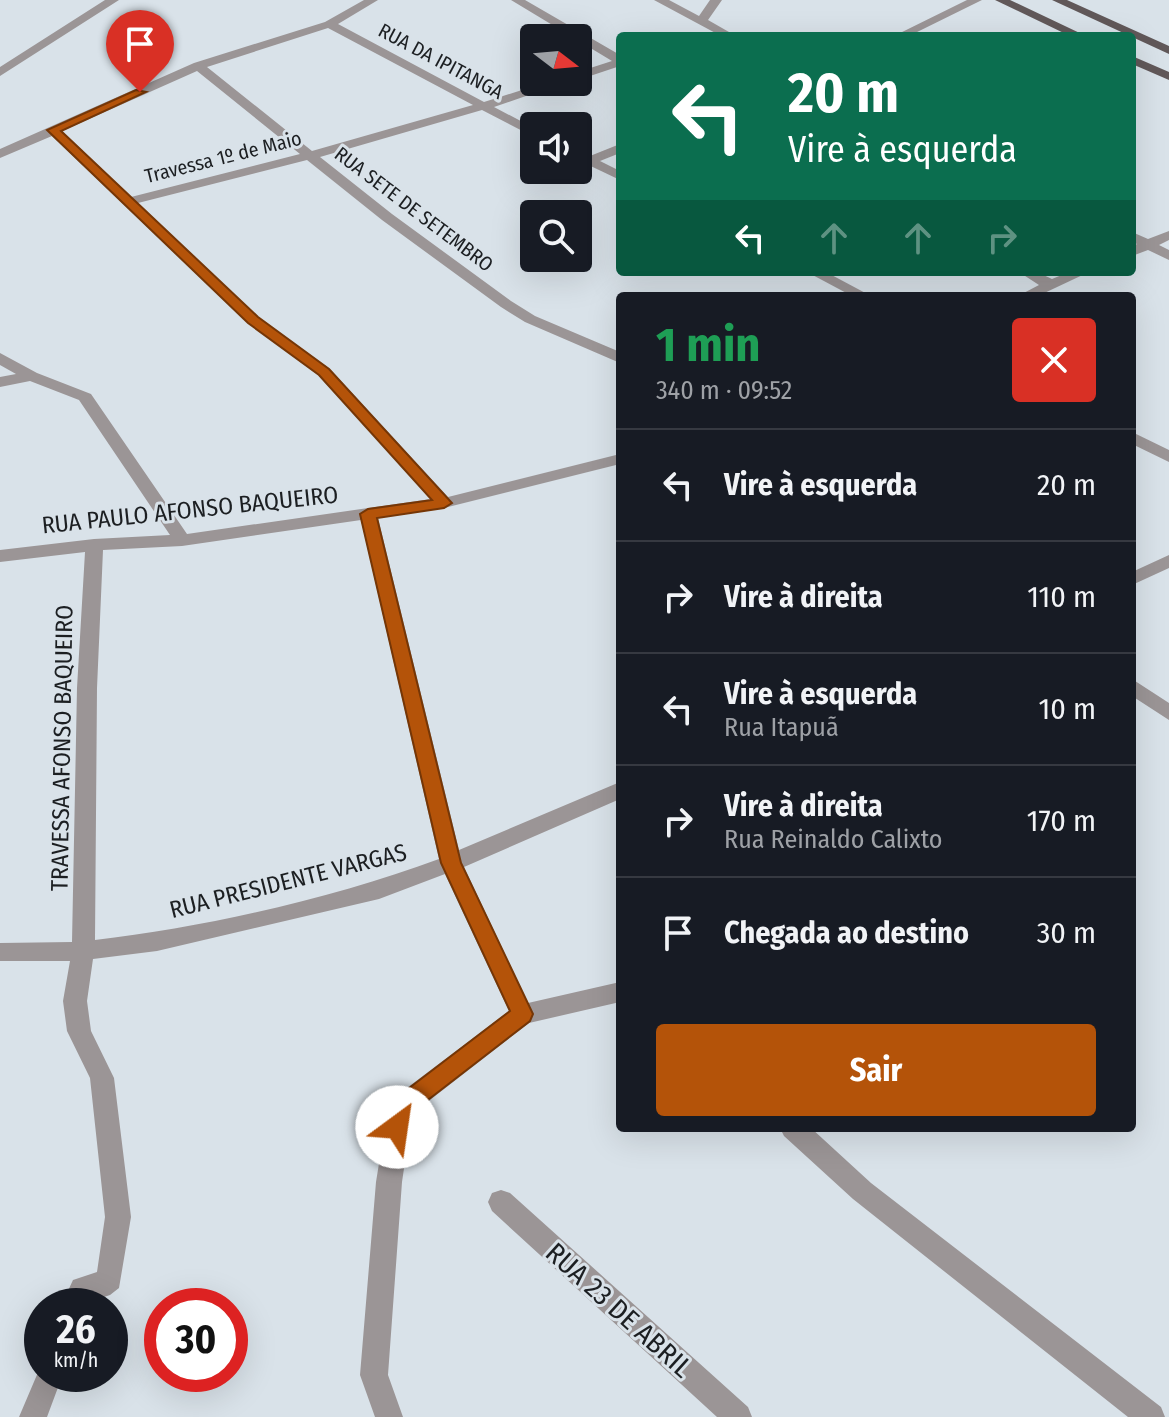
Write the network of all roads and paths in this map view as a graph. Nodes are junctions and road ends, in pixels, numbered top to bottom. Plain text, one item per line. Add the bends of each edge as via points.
1 (113, 0) edge
2 (372, 0) edge
3 (517, 0) edge
4 (660, 0) edge
5 (716, 0) edge
6 (976, 0) edge
7 (1001, 0) edge
8 (1058, 0) edge
9 (701, 21) junction
10 (329, 24) junction
11 (722, 32) edge
12 (908, 32) edge
13 (1071, 32) edge
14 (1129, 32) edge
15 (1136, 35) edge
16 (1169, 50) edge
17 (616, 59) edge
18 (0, 61) edge
19 (15, 62) junction
20 (616, 62) edge
21 (1136, 62) edge
22 (198, 66) junction
23 (592, 71) edge
24 (0, 72) edge
25 (1169, 76) edge
26 (520, 96) edge
27 (484, 108) junction
28 (520, 126) edge
29 (53, 130) junction
30 (616, 149) edge
31 (0, 154) edge
32 (311, 155) junction
33 (592, 156) edge
34 (592, 162) edge
35 (616, 174) edge
36 (126, 202) junction
37 (1169, 235) edge
38 (1136, 238) edge
39 (1150, 245) junction
40 (1136, 250) edge
41 (1169, 256) edge
42 (822, 276) edge
43 (1034, 276) edge
44 (1072, 276) edge
45 (1051, 285) junction
46 (856, 292) edge
47 (1034, 292) edge
48 (616, 356) edge
49 (0, 358) edge
50 (31, 376) junction
51 (0, 382) edge
52 (1136, 439) edge
53 (1169, 457) edge
54 (616, 460) edge
55 (444, 503) junction
56 (368, 514) junction
57 (182, 540) junction
58 (94, 545) junction
59 (0, 556) edge
60 (1169, 561) edge
61 (1136, 577) edge
62 (1136, 689) edge
63 (1169, 713) edge
64 (616, 792) edge
65 (451, 863) junction
66 (83, 951) junction
67 (0, 952) edge
68 (616, 993) edge
69 (522, 1014) junction
70 (797, 1132) edge
71 (501, 1202) dead end
72 (89, 1288) edge
73 (42, 1392) edge
74 (33, 1417) edge
75 (389, 1417) edge
76 (738, 1417) edge
77 (1151, 1417) edge

1 - 19 street
2 - 10 street
3 - 17 street
4 - 9 street
5 - 9 street
6 - 12 street
7 - 13 main road
8 - 14 main road
9 - 11 street
10 - 22 street
10 - 27 street, RUA DA IPITANGA
15 - 16 main road
18 - 19 street
19 - 24 street
20 - 23 street
21 - 25 main road
22 - 29 street
22 - 32 street, RUA SETE DE SETEMBRO
26 - 27 street, Travessa 1º de Maio
27 - 28 street, RUA DA IPITANGA
27 - 32 street, Travessa 1º de Maio
29 - 31 street
29 - 36 street
30 - 33 street
32 - 36 street, Travessa 1º de Maio
32 - 48 street, RUA SETE DE SETEMBRO via 506,304
34 - 35 street
36 - 55 street via 253,320 324,372
37 - 39 street
38 - 39 street
39 - 40 street
39 - 41 street
42 - 46 street
43 - 45 street
44 - 45 street
45 - 47 street
49 - 50 street
50 - 51 street
50 - 57 street via 85,397
52 - 53 street
54 - 55 street, RUA PAULO AFONSO BAQUEIRO
55 - 56 street, RUA PAULO AFONSO BAQUEIRO
56 - 57 street, RUA PAULO AFONSO BAQUEIRO
56 - 65 street
57 - 58 street, RUA PAULO AFONSO BAQUEIRO
58 - 59 street, RUA PAULO AFONSO BAQUEIRO
58 - 66 street, TRAVESSA AFONSO BAQUEIRO
60 - 61 street
62 - 63 street
64 - 65 street, RUA PRESIDENTE VARGAS
65 - 66 street, RUA PRESIDENTE VARGAS via 379,890 157,942
65 - 69 street
66 - 67 street, RUA PRESIDENTE VARGAS
66 - 72 street, TRAVESSA AFONSO BAQUEIRO via 75,1001 79,1031 102,1078 118,1217 109,1279
68 - 69 street
69 - 75 street via 400,1108 374,1375
70 - 77 street via 862,1191
71 - 76 street, RUA 23 DE ABRIL
73 - 74 street

